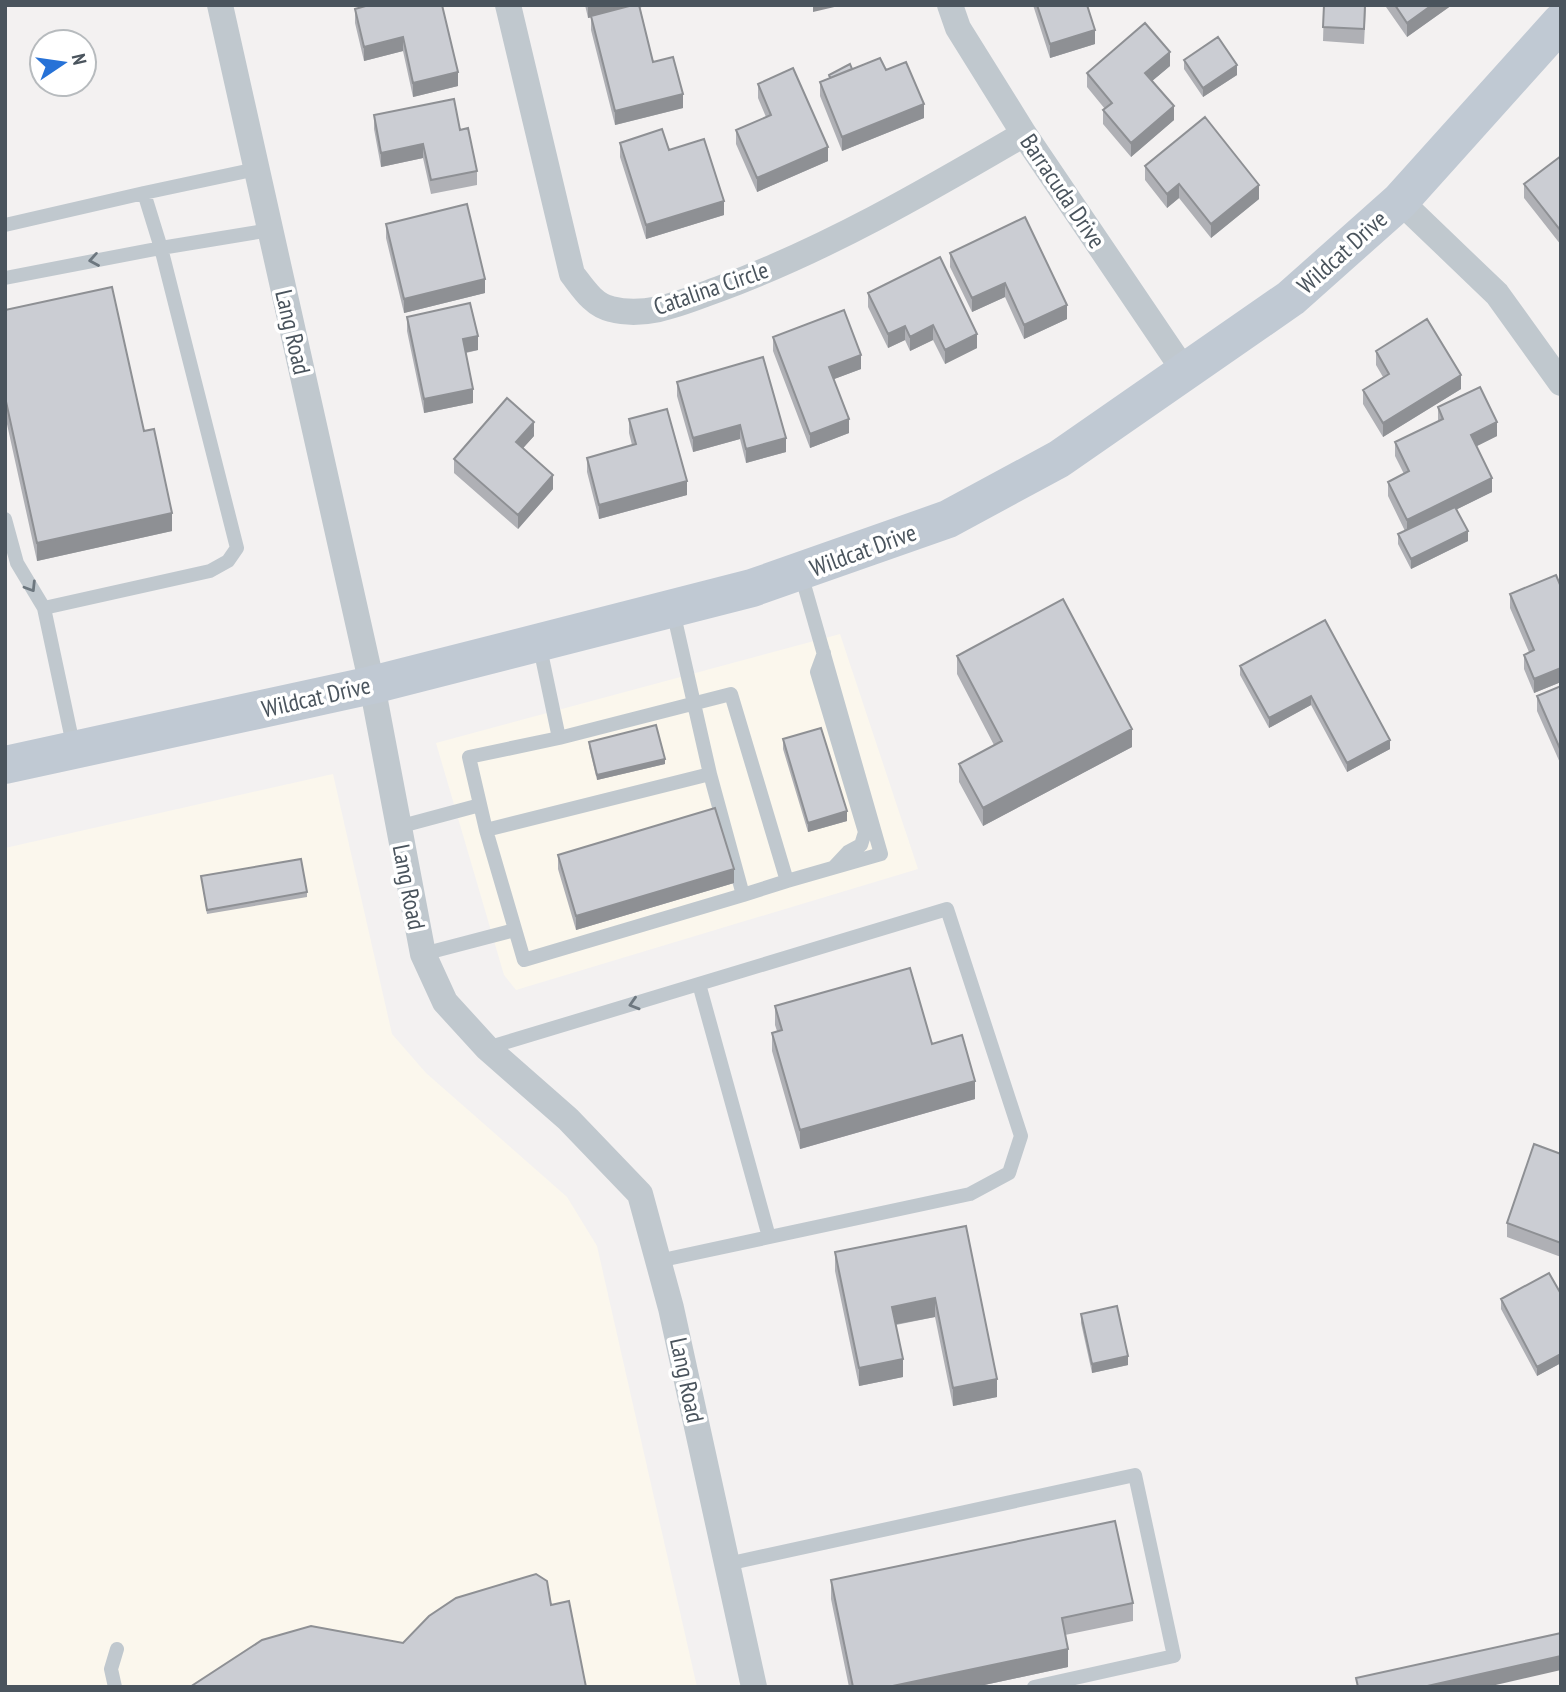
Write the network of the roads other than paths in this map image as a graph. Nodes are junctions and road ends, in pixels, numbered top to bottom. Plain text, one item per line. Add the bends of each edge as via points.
1 (220, 5) edge
2 (508, 5) edge
3 (950, 5) edge
4 (1561, 22) edge
5 (1024, 134) junction
6 (257, 169) junction
7 (144, 193) junction
8 (1399, 201) junction
9 (5, 225) edge
10 (270, 230) junction
11 (161, 248) junction
12 (5, 278) edge
13 (1185, 372) junction
14 (1561, 383) edge
15 (5, 519) edge
16 (801, 573) junction
17 (672, 606) junction
18 (44, 608) junction
19 (538, 641) junction
20 (824, 653) junction
21 (372, 685) junction
22 (694, 704) junction
23 (559, 738) junction
24 (75, 750) junction
25 (5, 765) edge
26 (710, 774) junction
27 (480, 805) junction
28 (398, 827) junction
29 (486, 830) junction
30 (832, 869) junction
31 (787, 881) junction
32 (743, 895) junction
33 (515, 930) junction
34 (423, 954) junction
35 (699, 984) junction
36 (487, 1048) junction
37 (769, 1237) junction
38 (658, 1261) junction
39 (727, 1564) junction
40 (117, 1649) dead end
41 (115, 1687) edge
42 (754, 1687) edge
43 (1034, 1687) edge

1 - 6 street, Lang Road
2 - 5 street, Catalina Circle via 572,274 593,300 608,309 653,311 759,274 867,225
3 - 5 street, Barracuda Drive via 958,28
4 - 8 main road, Wildcat Drive
5 - 13 street, Barracuda Drive
6 - 7 lane
6 - 10 street, Lang Road
7 - 9 lane
7 - 11 lane
8 - 13 main road, Wildcat Drive via 1290,298
8 - 14 street via 1497,295
10 - 11 lane
10 - 21 street, Lang Road
11 -> 12 lane
11 - 18 lane via 237,548 228,561 209,571
13 - 16 main road, Wildcat Drive via 1059,459 948,519
15 -> 18 lane via 17,563
16 - 17 main road, Wildcat Drive
16 - 20 lane
17 - 19 main road, Wildcat Drive
17 - 22 lane
18 - 24 lane
19 - 21 main road, Wildcat Drive
19 - 23 lane
20 - 30 lane via 817,672 865,832 861,845
20 - 30 lane via 881,854
21 - 24 main road, Wildcat Drive
21 - 28 street, Lang Road
22 - 23 lane
22 - 26 lane
22 - 31 lane via 731,694
23 - 27 lane via 469,757
24 - 25 main road, Wildcat Drive
26 - 29 lane
26 - 32 lane
27 - 28 lane
27 - 29 lane
28 - 34 street, Lang Road
29 - 33 lane
30 - 31 lane
31 - 32 lane
32 - 33 lane via 524,960
33 - 34 lane
34 - 36 street, Lang Road via 445,1002
35 -> 36 lane
35 - 37 lane
35 - 37 lane via 947,909 1021,1136 1009,1173 970,1194
36 - 38 street, Lang Road via 568,1119 640,1194
37 - 38 lane
38 - 39 street, Lang Road
39 - 42 street, Lang Road
39 - 43 lane via 1135,1475 1174,1656
40 - 41 lane via 111,1669

